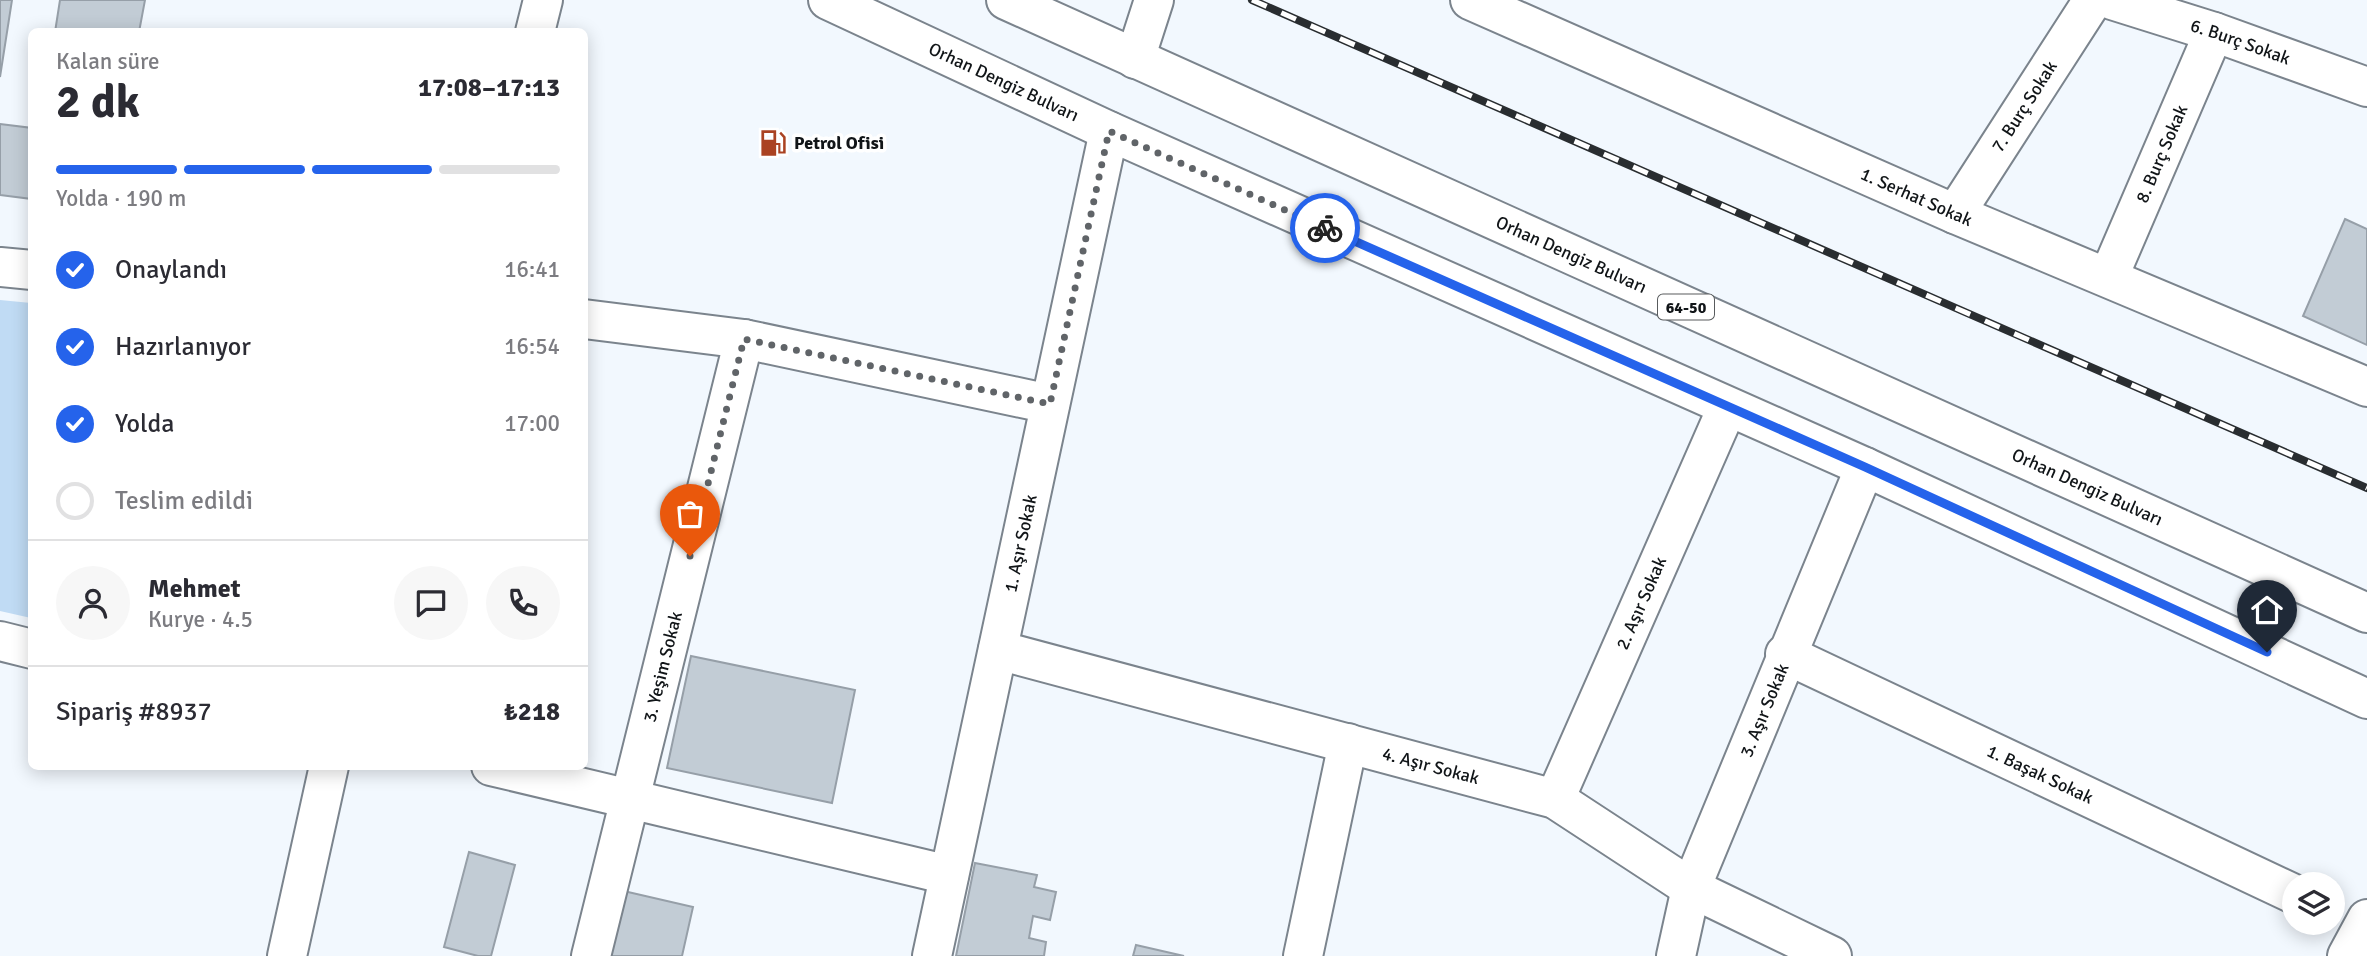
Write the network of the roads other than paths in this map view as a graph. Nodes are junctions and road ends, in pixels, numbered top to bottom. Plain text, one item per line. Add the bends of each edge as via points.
1 (543, 0) edge
2 (828, 0) edge
3 (1006, 0) edge
4 (1154, 0) edge
5 (1470, 0) edge
6 (2093, 0) edge
7 (2112, 0) edge
8 (536, 28) edge
9 (2214, 32) junction
10 (1135, 59) junction
11 (2367, 87) edge
12 (1109, 131) junction
13 (1955, 214) junction
14 (0, 267) edge
15 (28, 270) edge
16 (2109, 276) junction
17 (588, 320) edge
18 (744, 339) junction
19 (2367, 387) edge
20 (1050, 404) junction
21 (1727, 408) junction
22 (1865, 467) junction
23 (2367, 613) edge
24 (0, 641) edge
25 (28, 648) edge
26 (998, 650) junction
27 (1785, 654) junction
28 (2367, 699) edge
29 (1348, 743) junction
30 (327, 770) edge
31 (507, 770) edge
32 (1555, 799) junction
33 (629, 800) junction
34 (949, 875) junction
35 (1691, 888) junction
36 (2282, 888) edge
37 (287, 956) edge
38 (592, 956) edge
39 (932, 956) edge
40 (1303, 956) edge
41 (1675, 956) edge
42 (1832, 956) edge

1 - 8 street
2 - 12 street, Orhan Dengiz Bulvarı
3 - 10 street, Orhan Dengiz Bulvarı / 64-50
4 - 10 street
5 - 13 street, 1. Serhat Sokak
6 - 13 street, 7. Burç Sokak
7 - 9 street, 6. Burç Sokak
9 - 11 street, 6. Burç Sokak
9 - 16 street, 8. Burç Sokak
10 - 23 street, Orhan Dengiz Bulvarı / 64-50
12 - 20 street, 1. Aşır Sokak
12 - 21 street, Orhan Dengiz Bulvarı
13 - 16 street, 1. Serhat Sokak
14 - 15 street
16 - 19 street, 1. Serhat Sokak
17 - 18 street
18 - 20 street
18 - 33 street, 3. Yeşim Sokak
20 - 26 street, 1. Aşır Sokak
21 - 22 street, Orhan Dengiz Bulvarı
21 - 32 street, 2. Aşır Sokak
22 - 27 street, 3. Aşır Sokak
22 - 28 street, Orhan Dengiz Bulvarı
24 - 25 street
26 - 29 street, 4. Aşır Sokak
26 - 34 street, 1. Aşır Sokak
27 - 35 street, 3. Aşır Sokak
27 - 36 street, 1. Başak Sokak
29 - 32 street, 4. Aşır Sokak
29 - 40 street
30 - 37 street
31 - 33 street
32 - 35 street, 4. Aşır Sokak
33 - 34 street
33 - 38 street, 3. Yeşim Sokak
34 - 39 street, 1. Aşır Sokak
35 - 41 street, 3. Aşır Sokak
35 - 42 street, 4. Aşır Sokak

